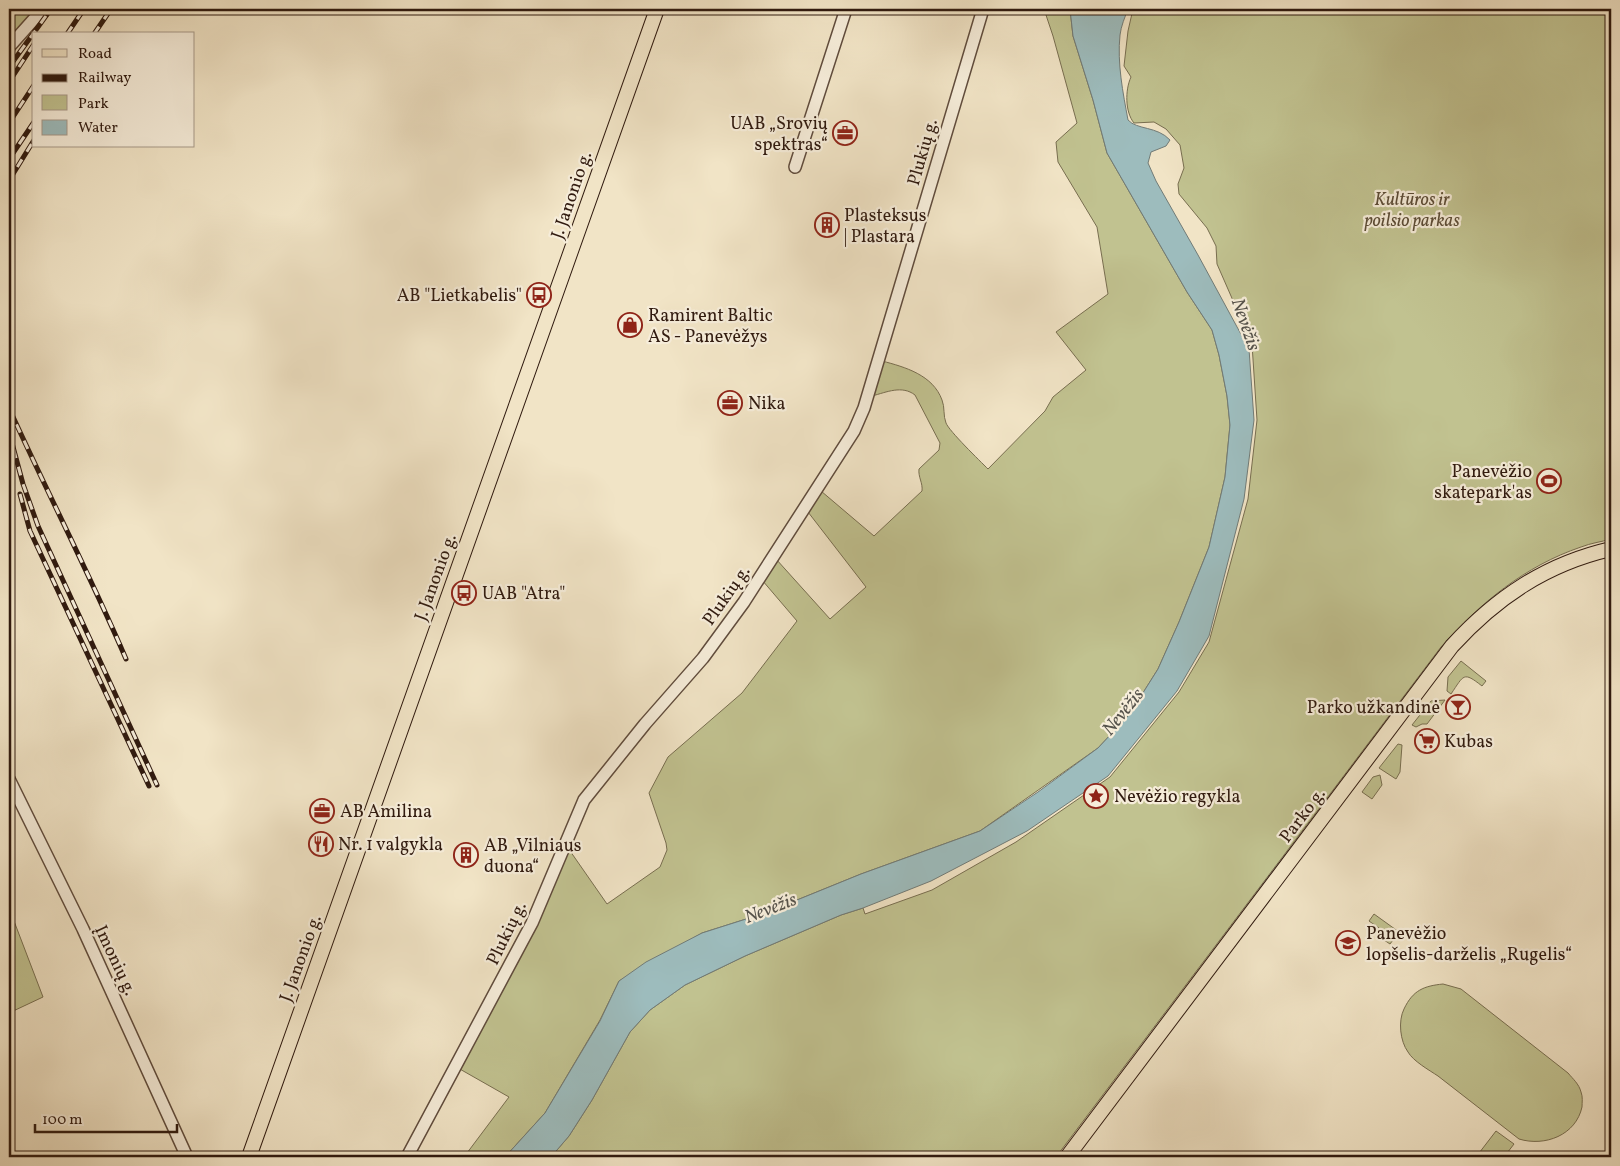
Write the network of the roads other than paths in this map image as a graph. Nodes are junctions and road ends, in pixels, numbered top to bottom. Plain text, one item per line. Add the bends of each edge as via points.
1 (43, 9) edge
2 (657, 9) edge
3 (846, 9) edge
4 (983, 9) edge
5 (9, 48) edge
6 (795, 166) dead end
7 (1611, 549) edge
8 (9, 779) edge
9 (187, 1157) edge
10 (249, 1157) edge
11 (407, 1157) edge
12 (1067, 1157) edge

1 - 5 street
2 - 10 main road, J. Janonio g.
3 - 6 street
4 - 11 street, Plukių g. via 864,408 854,430 744,602 709,650 584,800 532,923
7 - 12 main road, Parko g. via 1572,560 1523,585 1486,612 1452,646
8 - 9 street, Įmonių g. via 83,929

